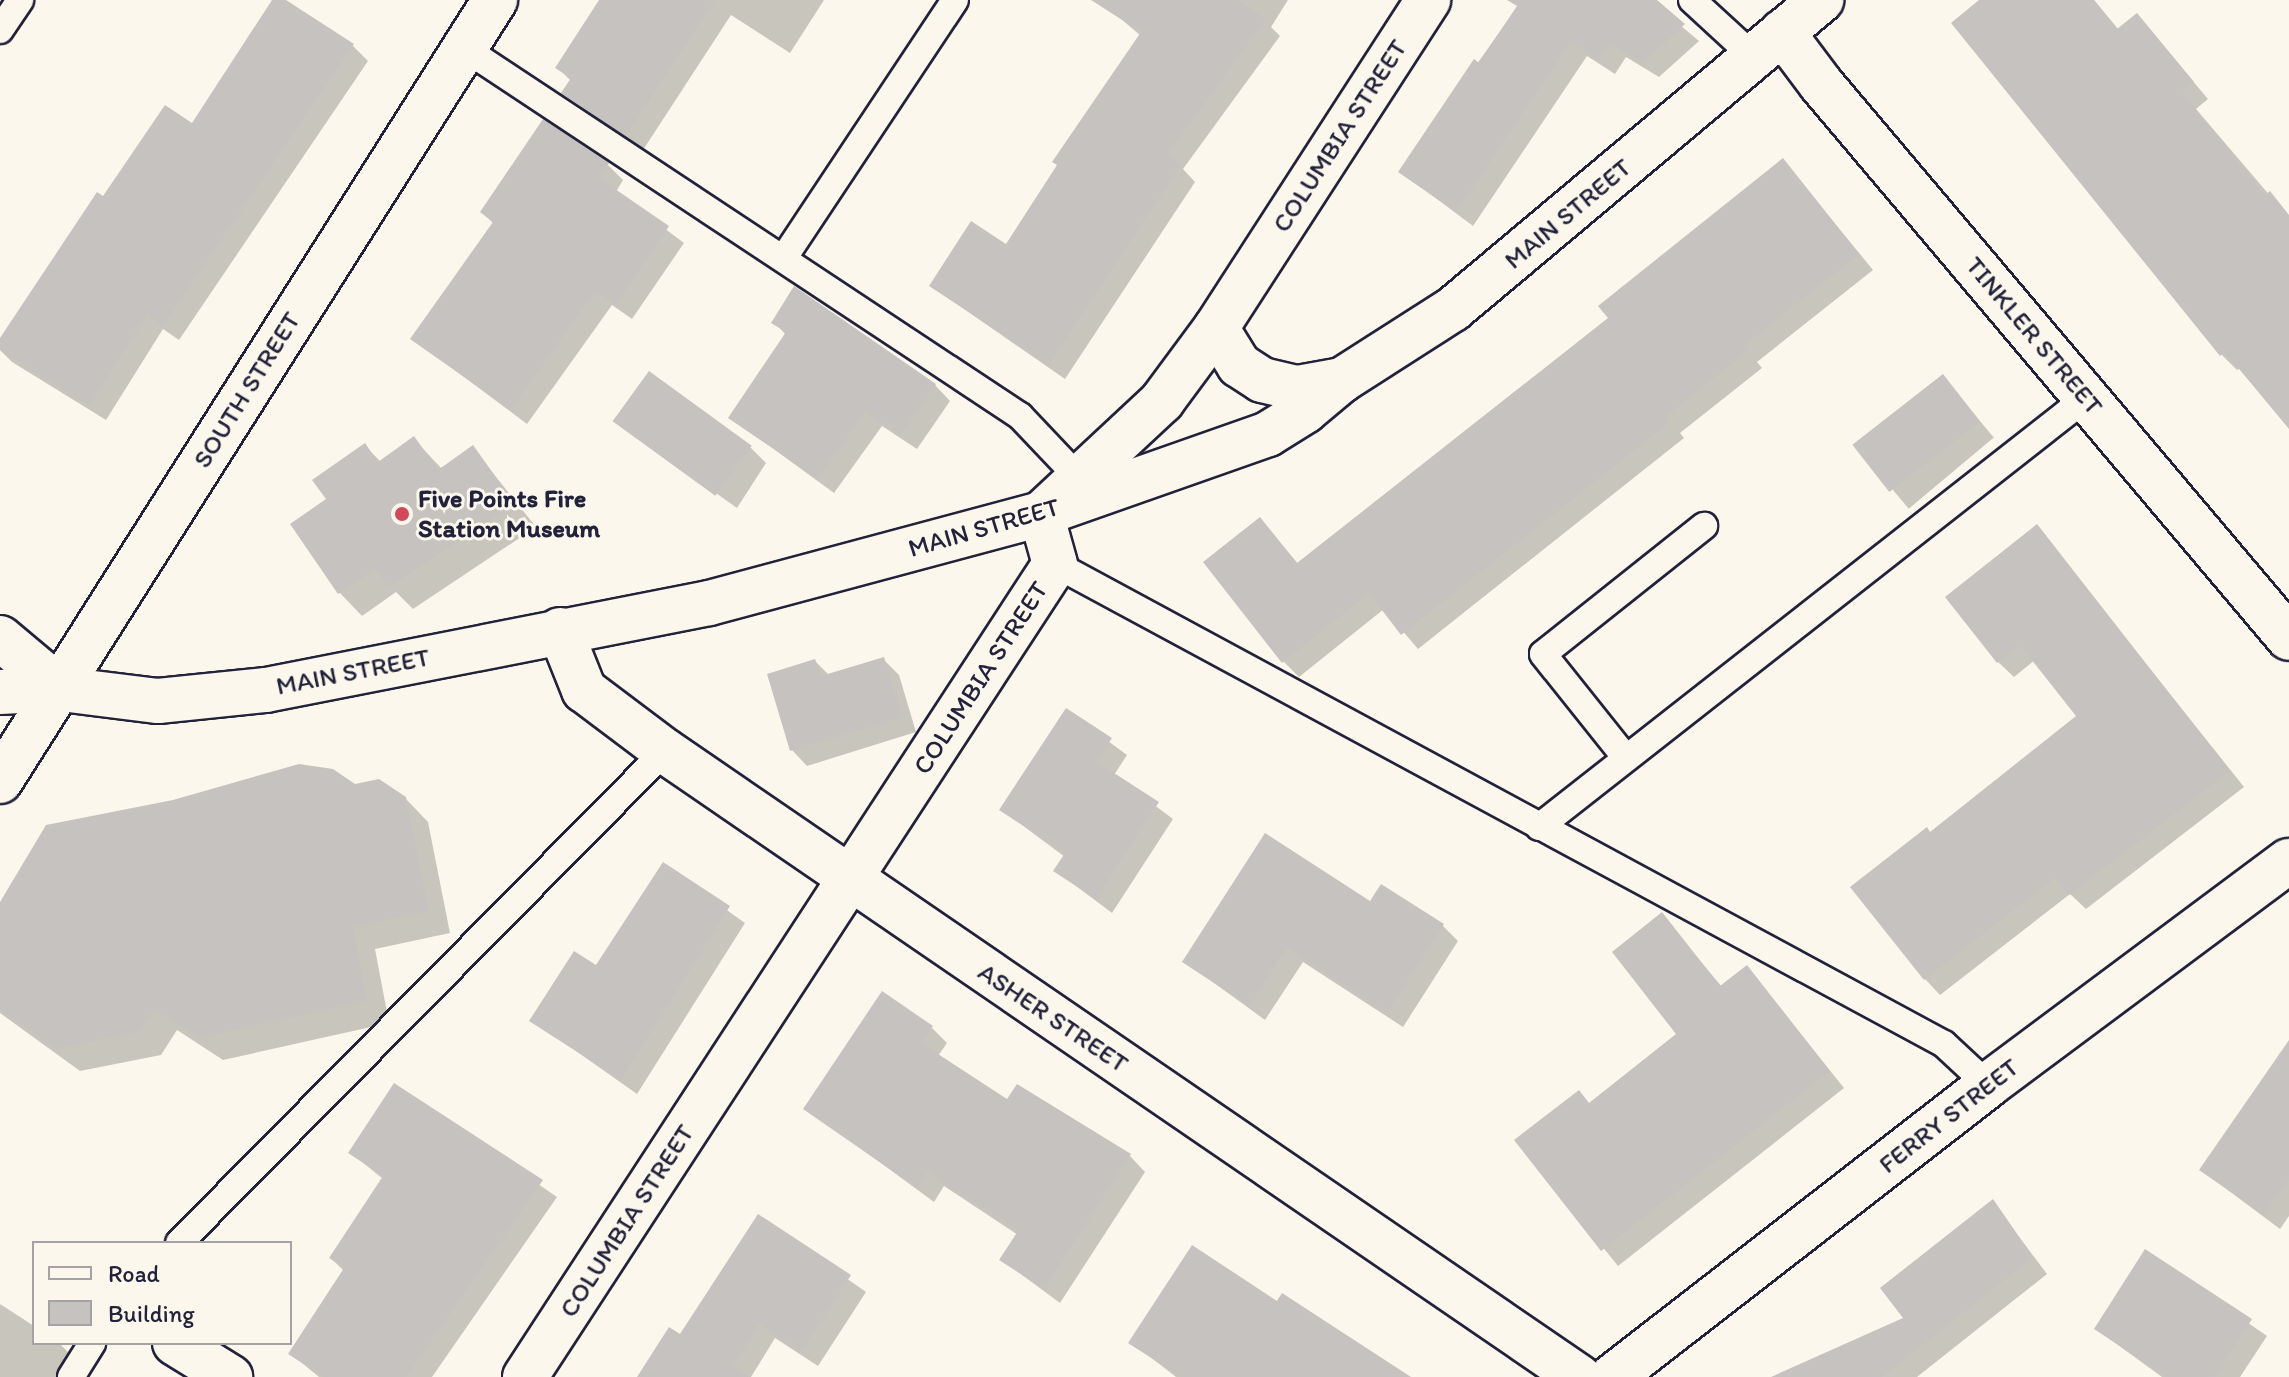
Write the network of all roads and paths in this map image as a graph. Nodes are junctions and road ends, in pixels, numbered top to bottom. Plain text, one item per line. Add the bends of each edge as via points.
1 (20, 0) edge
2 (495, 0) edge
3 (955, 0) edge
4 (1428, 0) edge
5 (1692, 0) edge
6 (1821, 0) edge
7 (0, 30) edge
8 (1768, 44) junction
9 (464, 48) junction
10 (785, 256) junction
11 (1216, 328) junction
12 (1342, 380) junction
13 (2086, 398) junction
14 (1077, 476) junction
15 (1041, 514) junction
16 (1704, 526) dead end
17 (1055, 564) junction
18 (560, 630) junction
19 (0, 638) edge
20 (2289, 638) edge
21 (61, 689) junction
22 (0, 692) edge
23 (665, 751) junction
24 (1626, 758) junction
25 (0, 781) edge
26 (1539, 827) junction
27 (2289, 861) edge
28 (849, 878) junction
29 (1988, 1085) junction
30 (181, 1241) edge
31 (91, 1345) edge
32 (178, 1345) edge
33 (71, 1377) edge
34 (230, 1377) edge
35 (525, 1377) edge
36 (1579, 1377) edge
37 (1612, 1377) edge

1 - 7 lane
2 - 9 street, SOUTH STREET
3 - 10 lane
4 - 11 street, COLUMBIA STREET
5 - 8 lane
6 - 8 street, MAIN STREET
8 - 12 street, MAIN STREET via 1453,309
8 - 13 street, TINKLER STREET
9 - 10 lane
9 - 21 street, SOUTH STREET
10 - 14 lane via 1020,416
11 - 12 street via 1239,365 1262,380 1298,388
11 - 14 street, COLUMBIA STREET via 1162,401
12 - 15 street, MAIN STREET via 1268,434
13 - 20 street, TINKLER STREET
13 - 24 lane
14 - 15 street, COLUMBIA STREET
15 - 17 street, COLUMBIA STREET
15 - 18 street, MAIN STREET via 709,603
16 - 24 lane via 1543,654
17 - 26 lane
17 - 28 street, COLUMBIA STREET
18 - 21 street, MAIN STREET via 266,690 158,701
18 - 23 street, ASHER STREET via 584,690
19 - 21 street
21 - 22 street, MAIN STREET
21 - 25 street, SOUTH STREET
23 - 28 street, ASHER STREET
23 - 30 lane
24 - 26 lane
26 - 29 lane via 1944,1044
27 - 29 street, FERRY STREET
28 - 35 street, COLUMBIA STREET
28 - 36 street, ASHER STREET
29 - 37 street, FERRY STREET
31 - 33 lane
32 - 34 street

